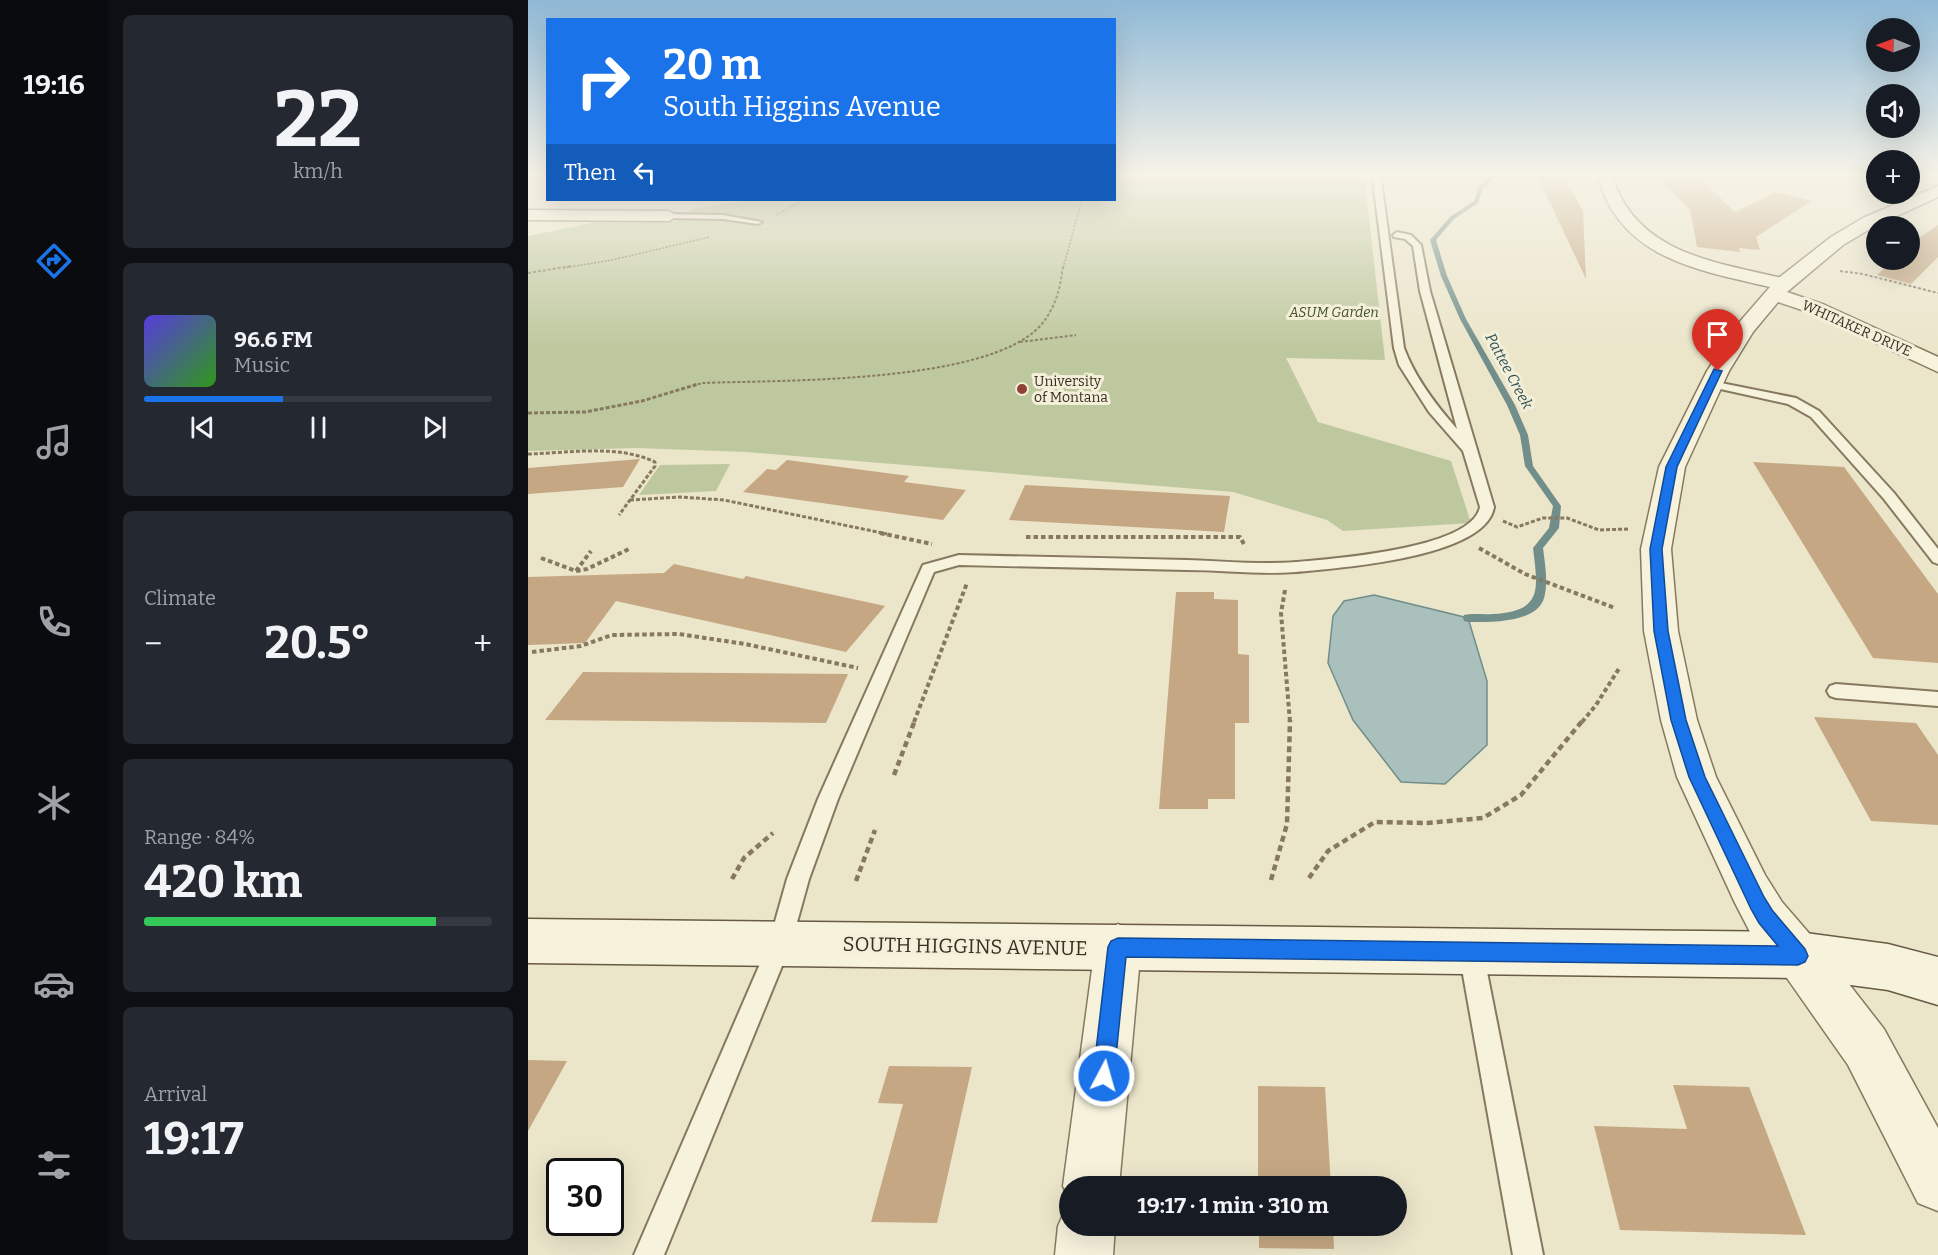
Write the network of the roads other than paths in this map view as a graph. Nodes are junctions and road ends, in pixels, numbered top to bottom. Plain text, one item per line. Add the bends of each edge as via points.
1 (1384, 232) edge
2 (1636, 232) edge
3 (1855, 232) edge
4 (1397, 236) dead end
5 (1779, 289) junction
6 (1938, 365) edge
7 (1712, 384) junction
8 (1469, 450) junction
9 (1938, 559) edge
10 (1836, 691) dead end
11 (1938, 699) edge
12 (528, 941) edge
13 (780, 944) junction
14 (1118, 947) junction
15 (1471, 952) junction
16 (1798, 956) junction
17 (1938, 981) edge
18 (1093, 1176) edge
19 (1938, 1183) edge
20 (1086, 1236) edge
21 (650, 1255) edge
22 (1084, 1255) edge
23 (1528, 1255) edge

1 - 8 lane via 1399,348 1405,365 1435,412
2 - 5 street, WHITAKER DRIVE via 1673,253
3 - 5 street via 1804,265
4 - 8 lane via 1408,237 1417,245 1425,291
5 - 6 street, WHITAKER DRIVE
5 - 7 street via 1744,329
7 - 9 lane via 1792,401 1815,414 1889,496
7 - 16 street via 1672,467 1656,549 1661,631 1679,720 1697,777 1755,898
8 - 13 lane via 1486,513 1476,526 1447,543 1407,553 1294,567 959,560 927,569 828,799 798,879
10 - 11 lane
12 - 13 street, SOUTH HIGGINS AVENUE
13 - 14 street, SOUTH HIGGINS AVENUE
13 - 21 lane
14 - 15 street, SOUTH HIGGINS AVENUE
14 - 18 street
15 - 16 street, SOUTH HIGGINS AVENUE
15 - 23 lane
16 - 17 street, SOUTH HIGGINS AVENUE via 1888,967
16 - 19 street via 1866,1047
20 - 22 street

